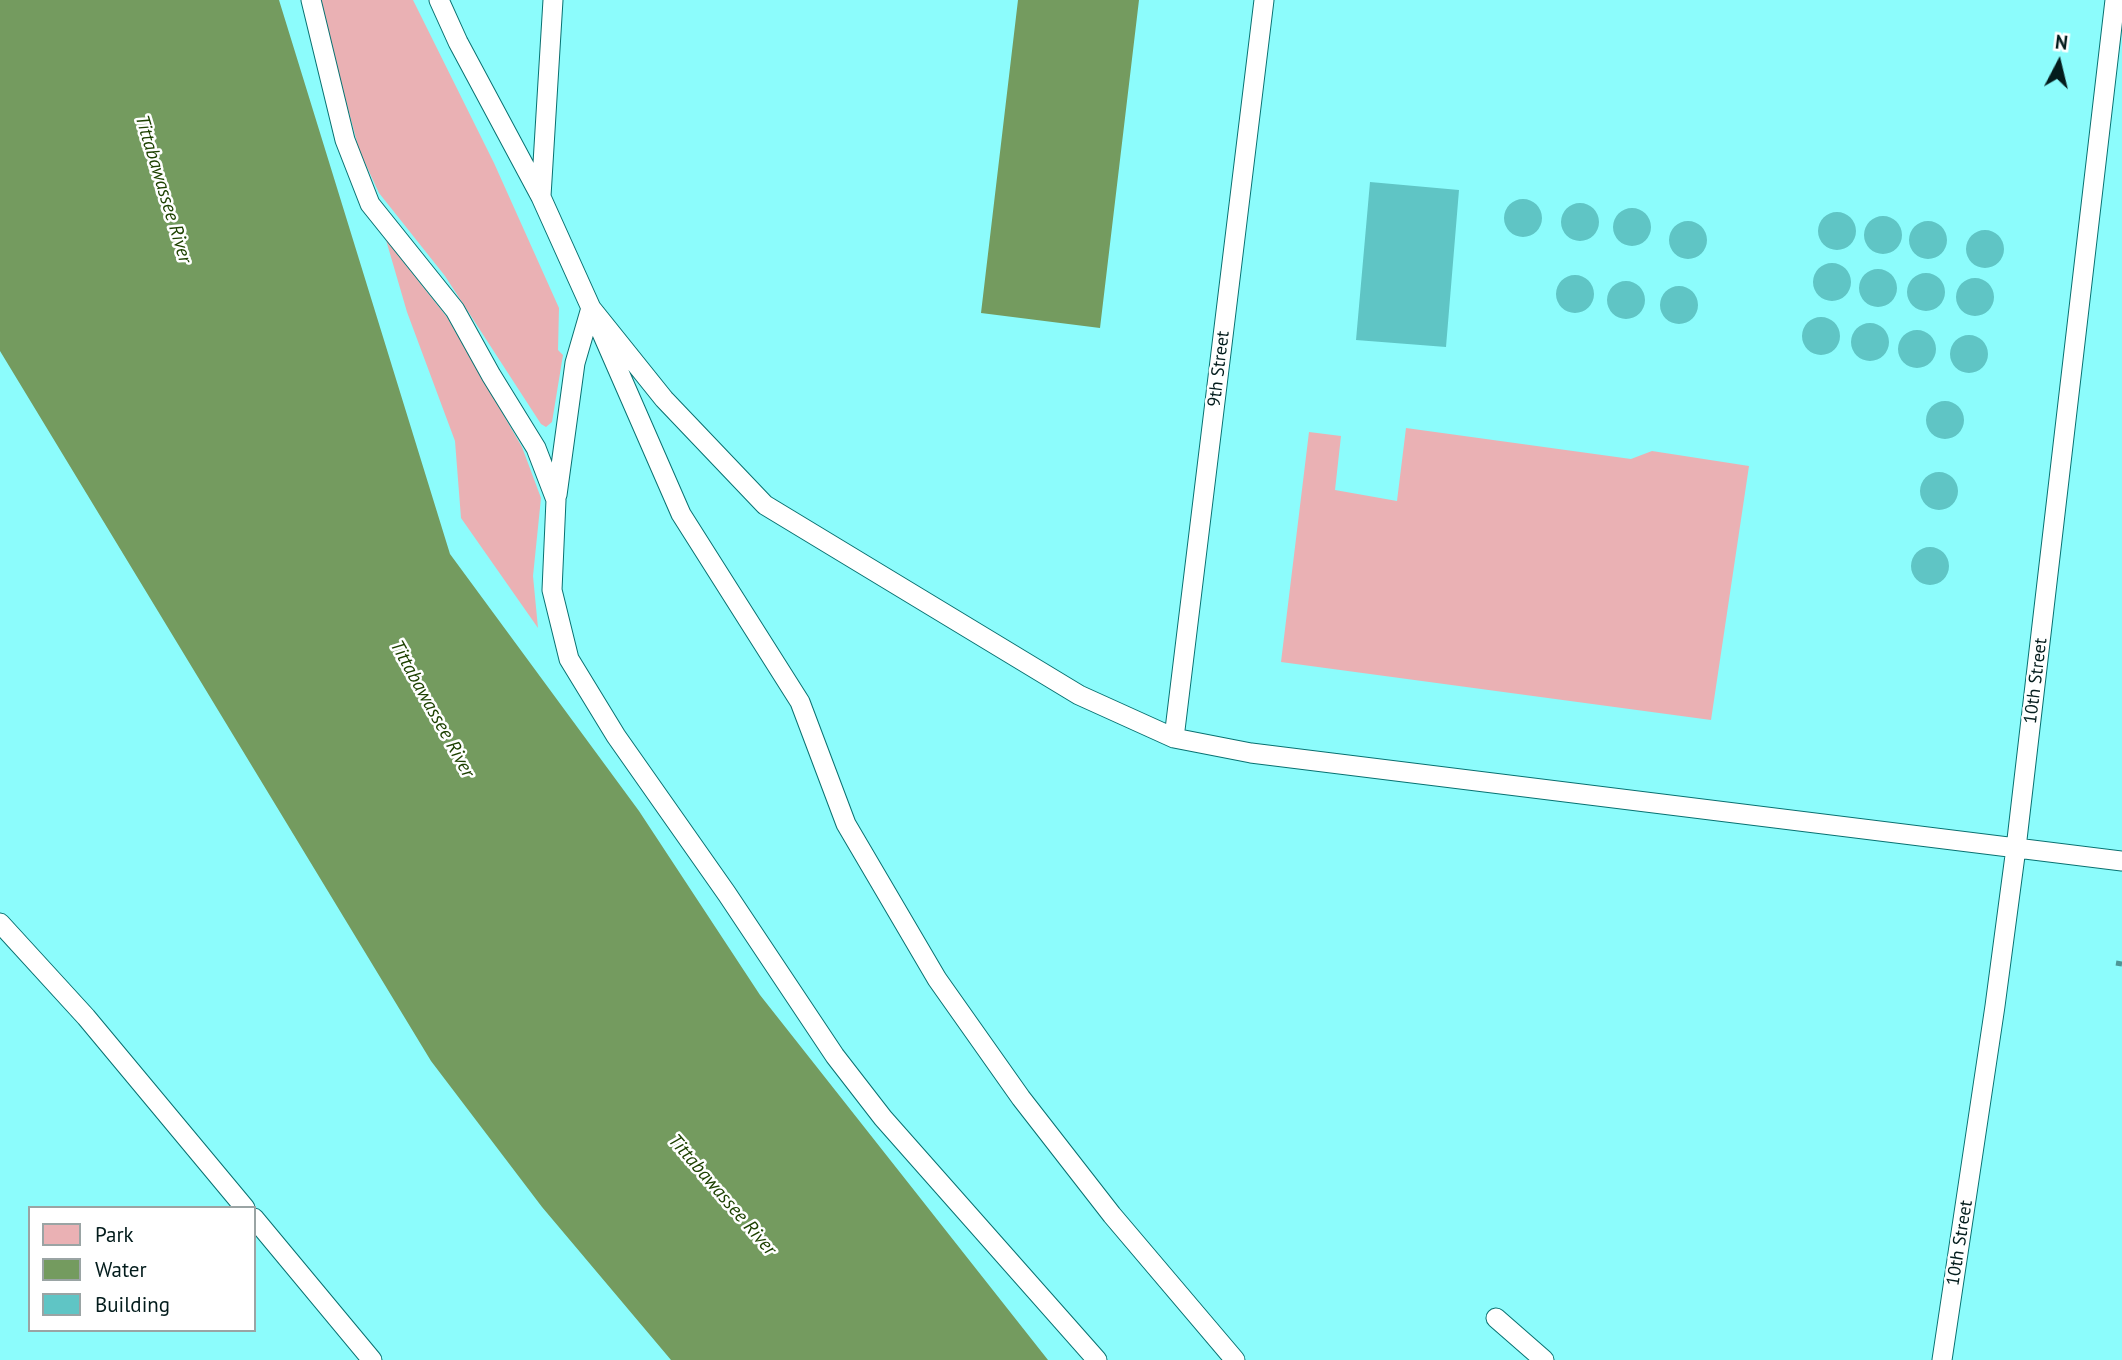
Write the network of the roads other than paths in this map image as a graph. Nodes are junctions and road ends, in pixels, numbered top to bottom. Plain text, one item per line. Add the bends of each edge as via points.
1 (310, 0) edge
2 (439, 0) edge
3 (553, 0) edge
4 (1264, 0) edge
5 (2115, 0) edge
6 (541, 197) junction
7 (591, 308) junction
8 (556, 500) junction
9 (1174, 738) junction
10 (2016, 848) junction
11 (2122, 861) edge
12 (0, 923) edge
13 (243, 1206) edge
14 (256, 1220) edge
15 (1496, 1318) dead end
16 (372, 1360) edge
17 (1097, 1360) edge
18 (1234, 1360) edge
19 (1544, 1360) edge
20 (1942, 1360) edge

1 - 8 lane via 345,140 370,204 455,310 536,448
2 - 6 lane
3 - 6 lane
4 - 9 lane, 9th Street
5 - 10 lane, 10th Street
6 - 7 lane
7 - 8 lane via 575,363
7 - 9 lane via 664,399 765,505 1079,695
7 - 18 lane via 681,514 800,702 846,824 937,979 1104,1205
8 - 17 lane via 552,590 569,659 617,736 835,1056 883,1118
9 - 10 lane via 1251,754
10 - 11 lane
10 - 20 lane, 10th Street
12 - 13 lane via 86,1017
14 - 16 lane
15 - 19 lane

